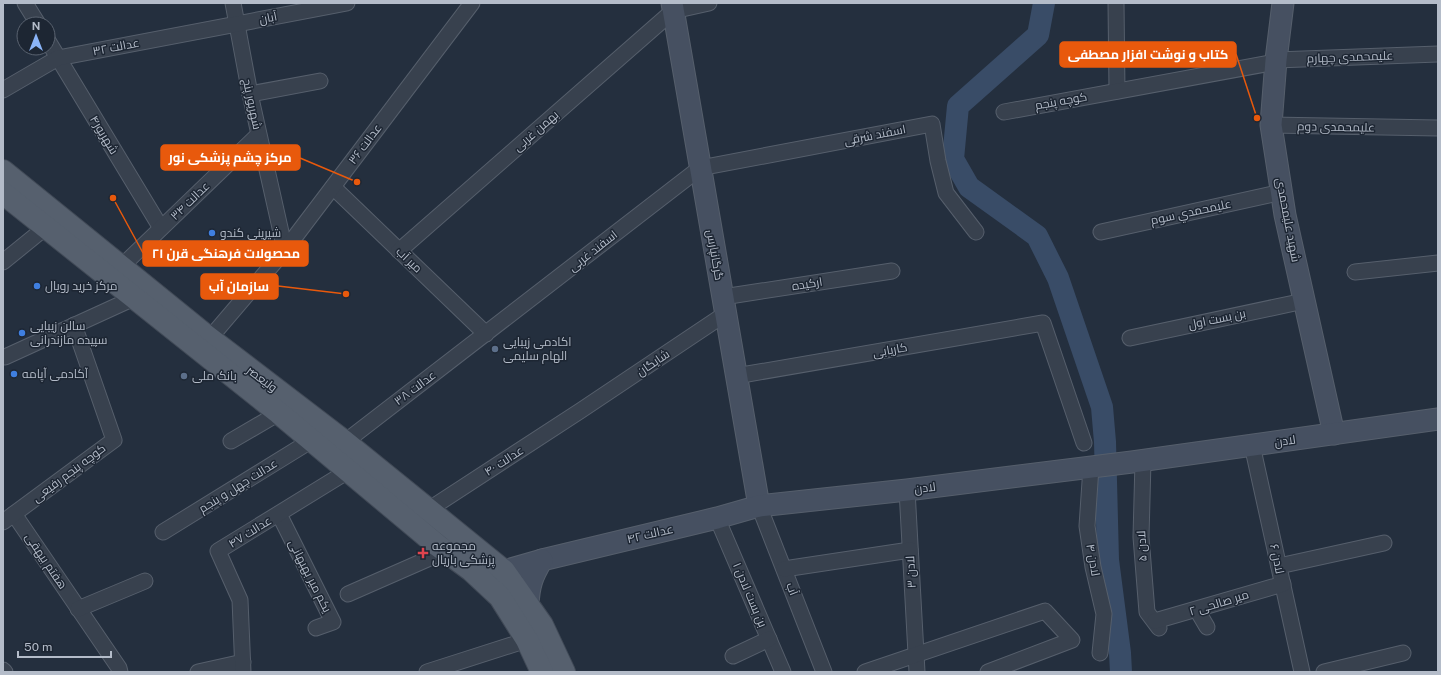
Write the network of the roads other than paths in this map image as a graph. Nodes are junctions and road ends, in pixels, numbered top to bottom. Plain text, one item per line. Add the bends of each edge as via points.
1 (25, 3) edge
2 (233, 3) edge
3 (347, 3) edge
4 (472, 3) edge
5 (709, 3) edge
6 (1116, 3) edge
7 (1283, 3) edge
8 (672, 7) edge
9 (33, 16) edge
10 (236, 24) junction
11 (1431, 54) edge
12 (56, 55) edge
13 (58, 58) junction
14 (1276, 61) junction
15 (320, 81) dead end
16 (3, 90) edge
17 (1117, 91) junction
18 (250, 94) junction
19 (1004, 112) dead end
20 (1271, 125) junction
21 (1438, 128) edge
22 (258, 135) junction
23 (700, 168) junction
24 (3, 171) edge
25 (333, 187) junction
26 (1282, 192) junction
27 (3, 193) edge
28 (46, 227) junction
29 (161, 228) junction
30 (976, 232) dead end
31 (1101, 232) dead end
32 (285, 250) junction
33 (399, 251) junction
34 (3, 262) edge
35 (1438, 263) edge
36 (121, 267) junction
37 (892, 271) dead end
38 (1355, 272) dead end
39 (134, 298) junction
40 (1304, 301) junction
41 (724, 305) junction
42 (74, 324) junction
43 (486, 334) junction
44 (1130, 338) dead end
45 (204, 344) junction
46 (5, 357) dead end
47 (736, 376) junction
48 (580, 411) joint
49 (279, 413) junction
50 (1438, 419) edge
51 (1334, 434) junction
52 (312, 440) junction
53 (231, 441) dead end
54 (345, 442) junction
55 (1084, 443) dead end
56 (1252, 445) junction
57 (1138, 462) junction
58 (1091, 467) junction
59 (348, 471) junction
60 (907, 490) junction
61 (759, 506) junction
62 (428, 510) junction
63 (279, 514) junction
64 (8, 518) edge
65 (717, 518) junction
66 (163, 532) dead end
67 (1384, 543) dead end
68 (910, 550) junction
69 (446, 552) junction
70 (542, 560) junction
71 (1279, 566) junction
72 (784, 569) junction
73 (504, 571) junction
74 (145, 581) dead end
75 (1282, 584) junction
76 (348, 594) dead end
77 (528, 605) junction
78 (78, 608) junction
79 (1197, 610) junction
80 (1157, 624) joint
81 (1207, 627) dead end
82 (316, 628) dead end
83 (769, 639) junction
84 (527, 640) junction
85 (1100, 653) dead end
86 (1403, 653) dead end
87 (916, 654) junction
88 (733, 656) dead end
89 (243, 667) edge
90 (120, 672) edge
91 (198, 672) edge
92 (427, 672) edge
93 (542, 672) edge
94 (564, 672) edge
95 (783, 672) edge
96 (824, 672) edge
97 (865, 672) edge
98 (917, 672) edge
99 (988, 672) edge
100 (1302, 672) edge
101 (1324, 672) edge

1 - 9 street
2 - 10 street, شهریور پنج
3 - 10 street, آبان
4 - 25 street, عدالت ۳۶
5 - 8 street
6 - 17 street
7 - 14 main road, شهید علیمحمدی
8 - 23 main road, گرگانپارس
8 - 33 street, بهمن غربی
10 - 13 street, عدالت ۳۲
10 - 18 street, شهریور پنج
11 - 14 street, علیمحمدی چهارم
12 - 13 street, شهریور۴
13 - 16 street, عدالت ۳۲
13 - 29 street, شهریور۴
14 - 17 street, علیمحمدی چهارم
14 - 20 main road, شهید علیمحمدی
15 - 18 street
17 - 19 street, کوچه پنجم
18 - 22 street, شهریور پنج
20 - 21 street, علیمحمدی دوم
20 - 26 main road, شهید علیمحمدی
22 - 29 street, عدالت ۳۴
22 - 32 street, شهریور پنج
23 - 30 street, اسفند شرقی via 932,124 946,193
23 - 41 main road, گرگانپارس
23 - 43 street, اسفند غربی
24 - 36 main road, ولیعصر
25 - 32 street, عدالت ۳۶
25 - 33 street, میر آب
26 - 31 street, عليمحمدي سوم
26 - 40 main road, شهید علیمحمدی
27 - 28 main road, ولیعصر
28 - 34 street
28 - 39 main road, ولیعصر
29 - 36 street, عدالت ۳۴
32 - 45 street, عدالت ۳۶
33 - 43 street, میر آب
35 - 38 street
36 - 45 main road, ولیعصر
37 - 41 street, ارکیده
39 - 42 street
39 - 45 main road, ولیعصر
40 - 44 street, بن بست اول
40 - 51 main road, شهید علیمحمدی
41 - 47 main road, گرگانپارس
41 - 48 street, شایگان
42 - 46 street
42 - 64 street, کوچه پنجم رفیعی via 114,440
43 - 54 street, عدالت ۳۸
45 - 49 main road, ولیعصر
45 - 54 main road, ولیعصر
47 - 55 street, کاریابی via 1043,323
47 - 61 main road, گرگانپارس
48 - 62 street, عدالت ۴۰
49 - 52 main road, ولیعصر
49 - 53 street
50 - 51 main road, لادن
51 - 56 main road, لادن
52 - 59 main road, ولیعصر
52 - 66 street, عدالت چهل و پنجم
54 - 62 main road, ولیعصر
56 - 57 main road, لادن
56 - 71 street, ۶ لادن
57 - 58 main road, لادن
57 - 80 street, ۵ لادن via 1147,612
58 - 60 main road, لادن
58 - 85 street, ۴ لادن via 1087,526 1104,614
59 - 63 street, عدالت ۴۷
59 - 69 main road, ولیعصر
60 - 61 main road, لادن
60 - 68 street, ۳ لادن
61 - 65 main road, عدالت ۴۲
61 - 72 street, آب
62 - 73 main road, ولیعصر
63 - 82 street, یکم میر بهبهانی via 333,622
63 - 89 street, عدالت ۴۷ via 218,552 240,600
64 - 78 street, هفتم بیهقی
65 - 70 main road, عدالت ۴۲
65 - 83 street, ۱ بن بست لادن
67 - 71 street
68 - 72 street
68 - 87 street, ۳ لادن
69 - 76 street
69 - 84 main road, ولیعصر via 500,596
70 - 73 main road, عدالت ۴۲
70 - 77 main road via 532,576
71 - 75 street, ۶ لادن
72 - 96 street, آب
73 - 77 main road, ولیعصر
74 - 78 street
75 - 79 street, ۲ میر صالحی
75 - 100 street, ۶ لادن
77 - 94 main road, ولیعصر via 542,625
78 - 90 street, هفتم بیهقی
79 - 80 street, ۲ میر صالحی
79 - 81 street
83 - 88 street
83 - 95 street, ۱ بن بست لادن
84 - 92 street
84 - 93 main road, ولیعصر
86 - 101 street
87 - 97 street
87 - 98 street, ۳ لادن
87 - 99 street via 1044,611 1072,640
89 - 91 street

